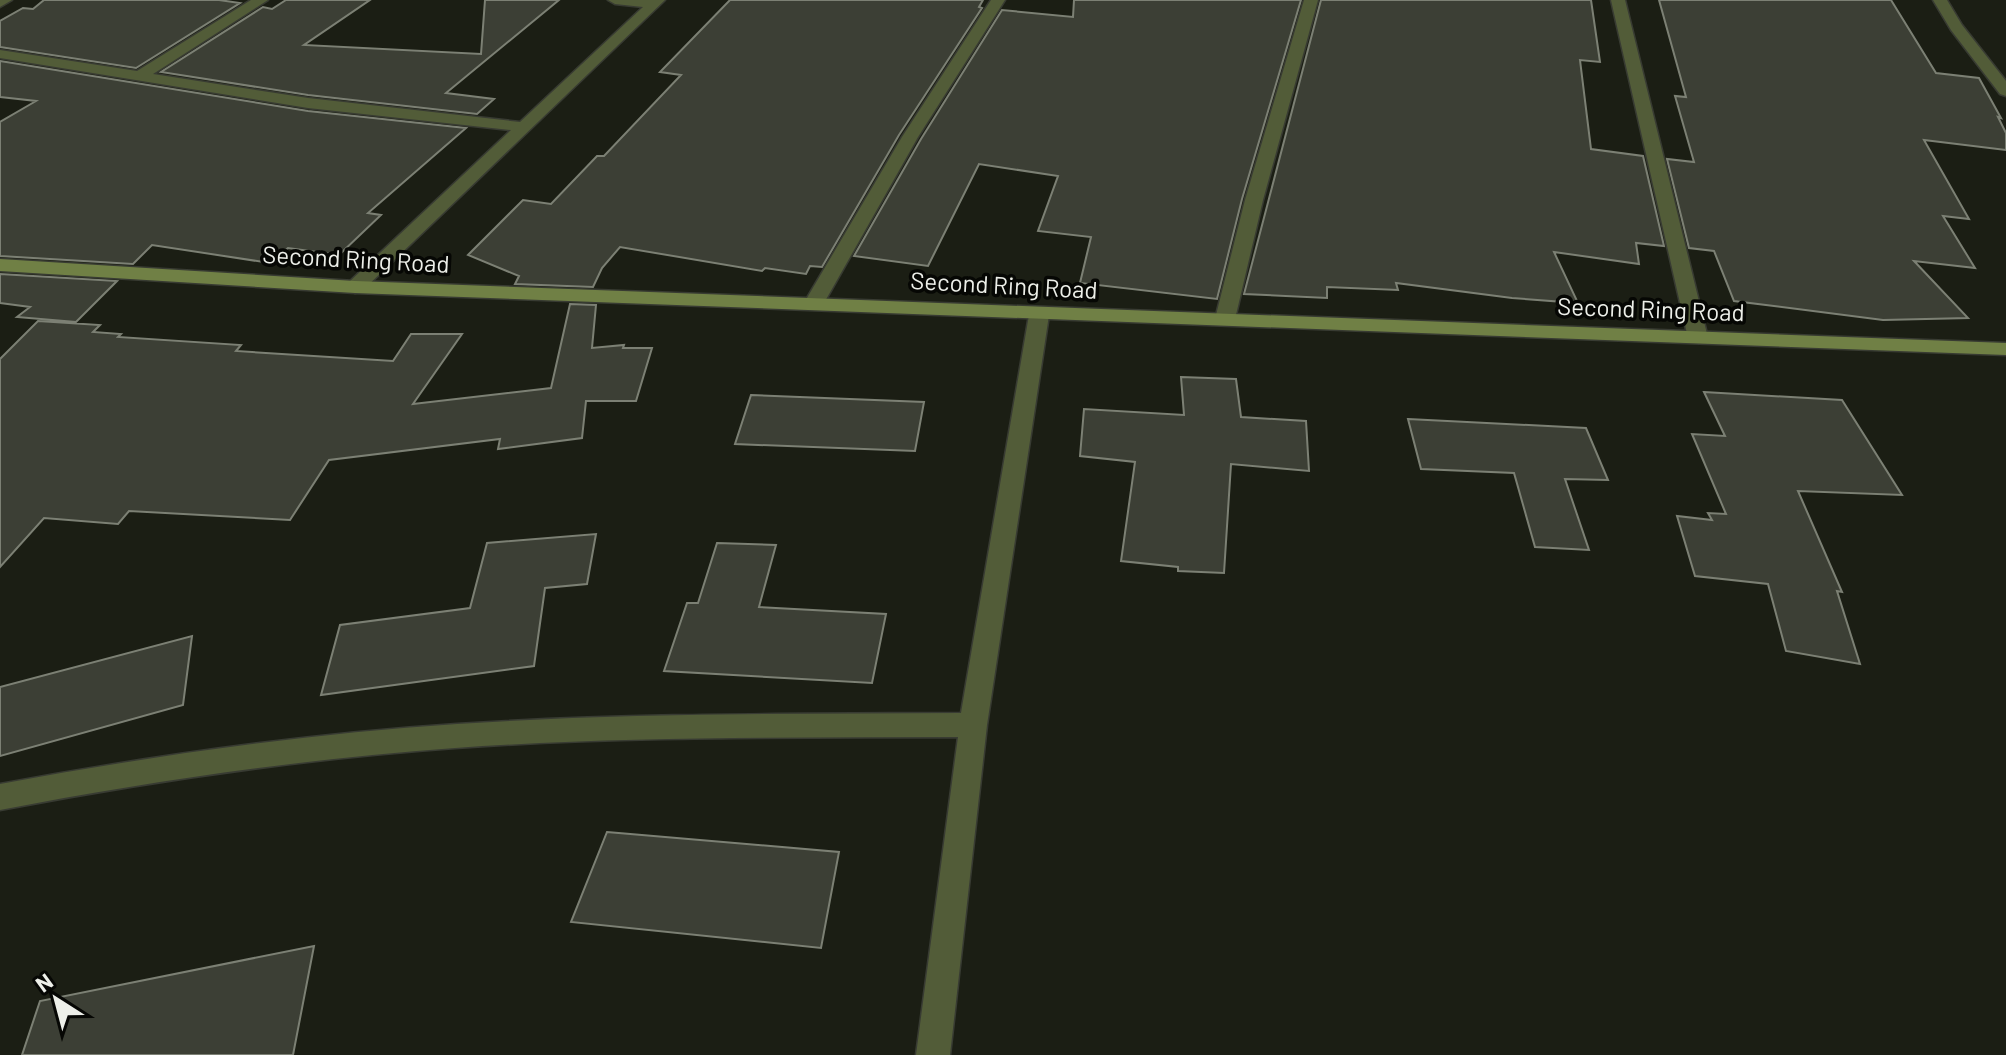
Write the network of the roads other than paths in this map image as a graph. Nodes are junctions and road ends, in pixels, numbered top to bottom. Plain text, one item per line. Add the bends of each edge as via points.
1 (261, 0) edge
2 (615, 0) edge
3 (998, 0) edge
4 (1311, 0) edge
5 (1618, 0) edge
6 (1940, 0) edge
7 (656, 2) edge
8 (0, 54) edge
9 (141, 75) junction
10 (2006, 91) edge
11 (524, 127) junction
12 (0, 265) edge
13 (355, 287) junction
14 (814, 303) junction
15 (1039, 315) junction
16 (1225, 319) junction
17 (1698, 338) junction
18 (2006, 349) edge
19 (973, 725) junction
20 (0, 797) edge
21 (933, 1055) edge

1 - 9 street
2 - 7 street
3 - 14 street via 910,137
4 - 16 street
5 - 17 street
6 - 10 street
7 - 11 street
8 - 9 street
9 - 11 street via 308,103
11 - 13 street
12 - 13 main road, Second Ring Road
13 - 14 main road, Second Ring Road
14 - 15 main road, Second Ring Road
15 - 16 main road, Second Ring Road
15 - 19 street
16 - 17 main road, Second Ring Road
17 - 18 main road, Second Ring Road
19 - 20 street via 607,729 399,741 200,763
19 - 21 street

